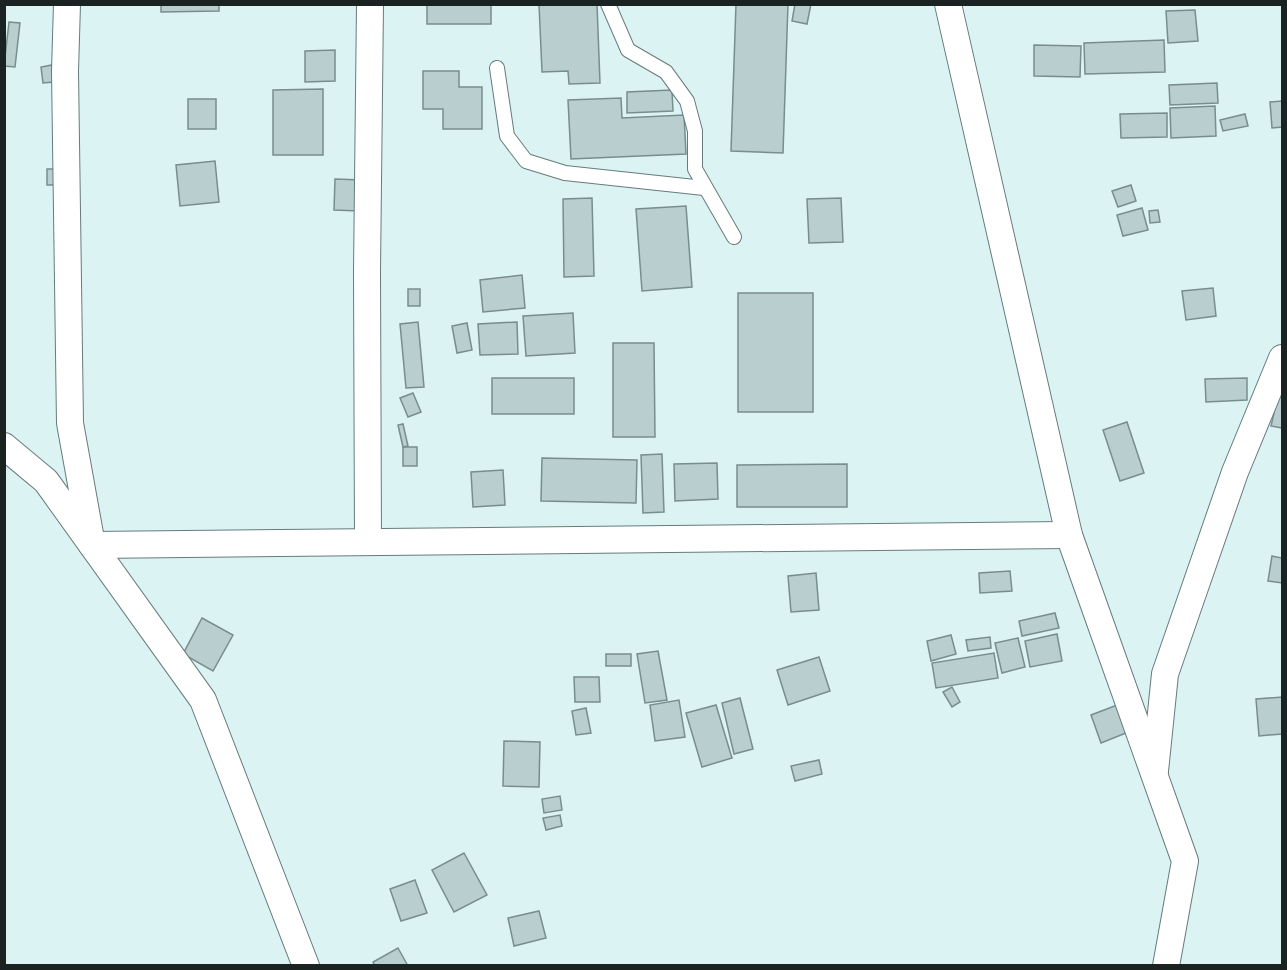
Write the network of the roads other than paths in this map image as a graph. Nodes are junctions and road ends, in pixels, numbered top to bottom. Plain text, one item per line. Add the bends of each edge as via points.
1 (67, 4) edge
2 (370, 4) edge
3 (608, 4) edge
4 (948, 4) edge
5 (497, 68) dead end
6 (704, 188) junction
7 (734, 237) dead end
8 (1282, 358) edge
9 (4, 446) edge
10 (1069, 535) junction
11 (368, 542) junction
12 (92, 545) junction
13 (1155, 777) junction
14 (306, 966) edge
15 (1166, 966) edge

1 - 12 street via 70,423
2 - 11 street
3 - 6 lane via 628,50 666,72 687,101 695,131 695,169
4 - 10 street
5 - 6 lane via 507,136 526,161 566,173
6 - 7 lane
8 - 13 street via 1235,472 1165,674
9 - 12 street via 46,481
10 - 11 street
10 - 13 street
11 - 12 street
12 - 14 street via 203,700
13 - 15 street via 1185,861

